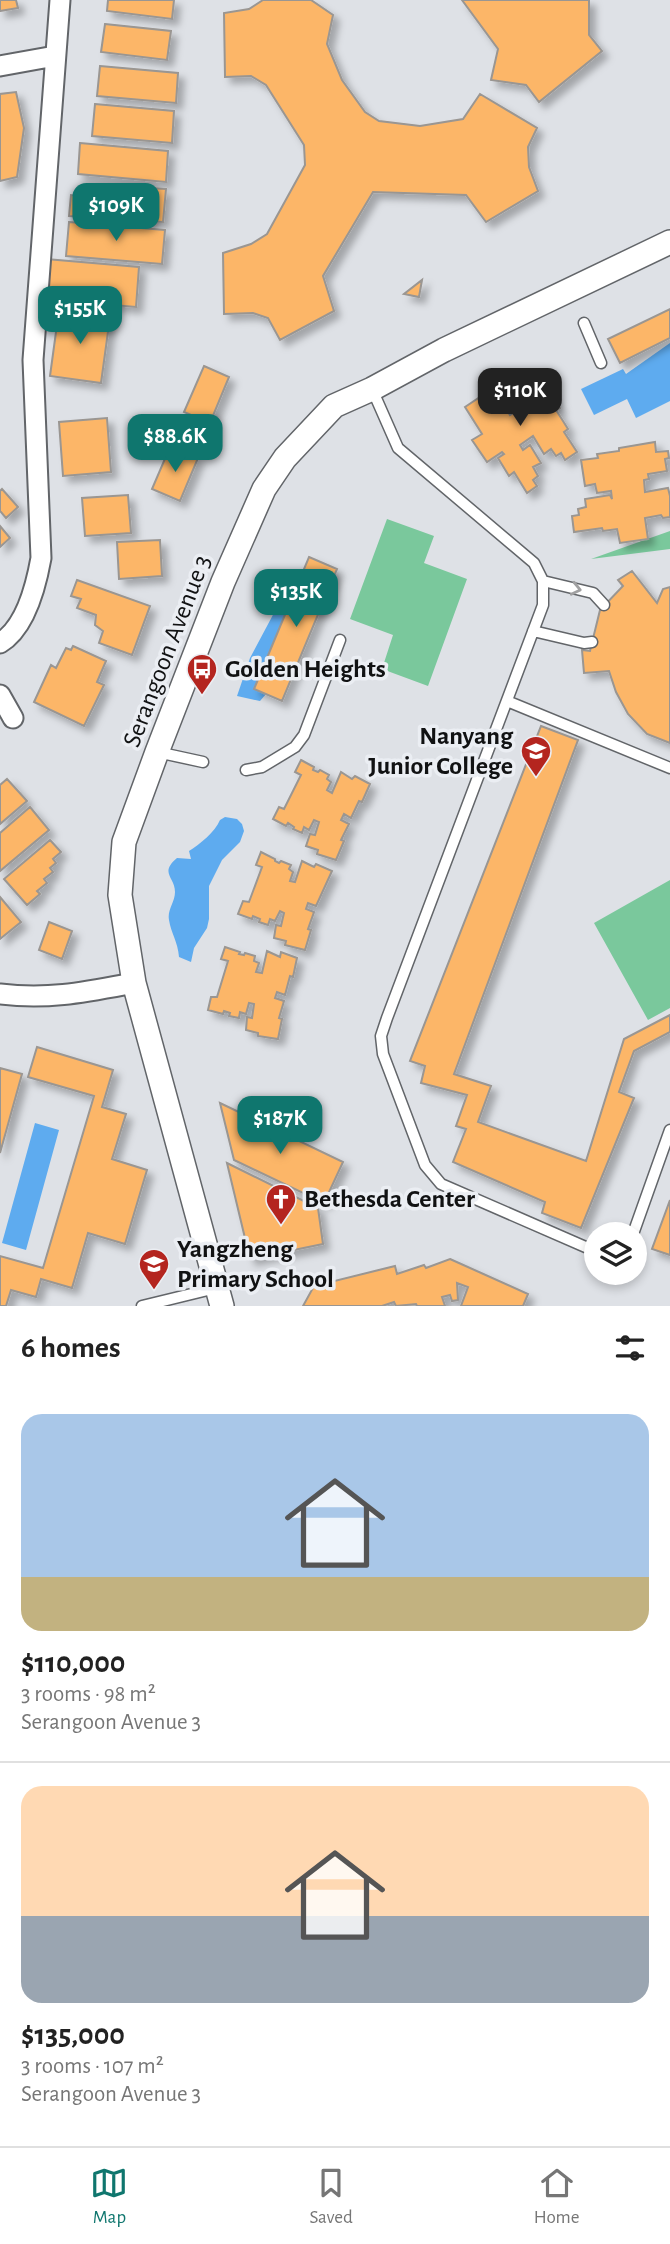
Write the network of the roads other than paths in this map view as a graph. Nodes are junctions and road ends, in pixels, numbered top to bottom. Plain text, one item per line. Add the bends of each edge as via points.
1 (60, 0) edge
2 (55, 56) junction
3 (0, 66) edge
4 (670, 242) edge
5 (584, 323) dead end
6 (601, 363) dead end
7 (372, 389) junction
8 (543, 581) junction
9 (604, 605) dead end
10 (533, 631) junction
11 (340, 640) dead end
12 (592, 642) dead end
13 (0, 643) edge
14 (0, 695) edge
15 (507, 701) junction
16 (13, 718) dead end
17 (157, 752) junction
18 (203, 762) dead end
19 (670, 768) edge
20 (246, 770) dead end
21 (134, 983) junction
22 (0, 993) edge
23 (670, 1130) edge
24 (637, 1222) edge
25 (584, 1246) edge
26 (219, 1297) edge
27 (142, 1306) edge

1 - 2 street
2 - 3 street
2 - 13 street via 33,360 41,558 35,589 12,635
4 - 7 street, Serangoon Avenue 3 via 571,293 443,350
5 - 6 lane
7 - 8 lane via 398,448 534,563
7 - 17 street, Serangoon Avenue 3 via 334,405 285,458 264,489
8 -> 9 lane via 593,593
8 - 10 lane via 543,605
10 - 12 lane
10 - 15 lane
11 - 20 lane via 304,735 295,747 262,767
14 - 16 street
15 - 19 lane
15 - 25 lane via 387,1018 383,1054 425,1166 441,1184
17 - 18 lane
17 - 21 street, Serangoon Avenue 3 via 124,842 120,895
21 - 22 street via 30,998
21 - 26 street, Serangoon Avenue 3
23 - 24 lane
26 - 27 lane

